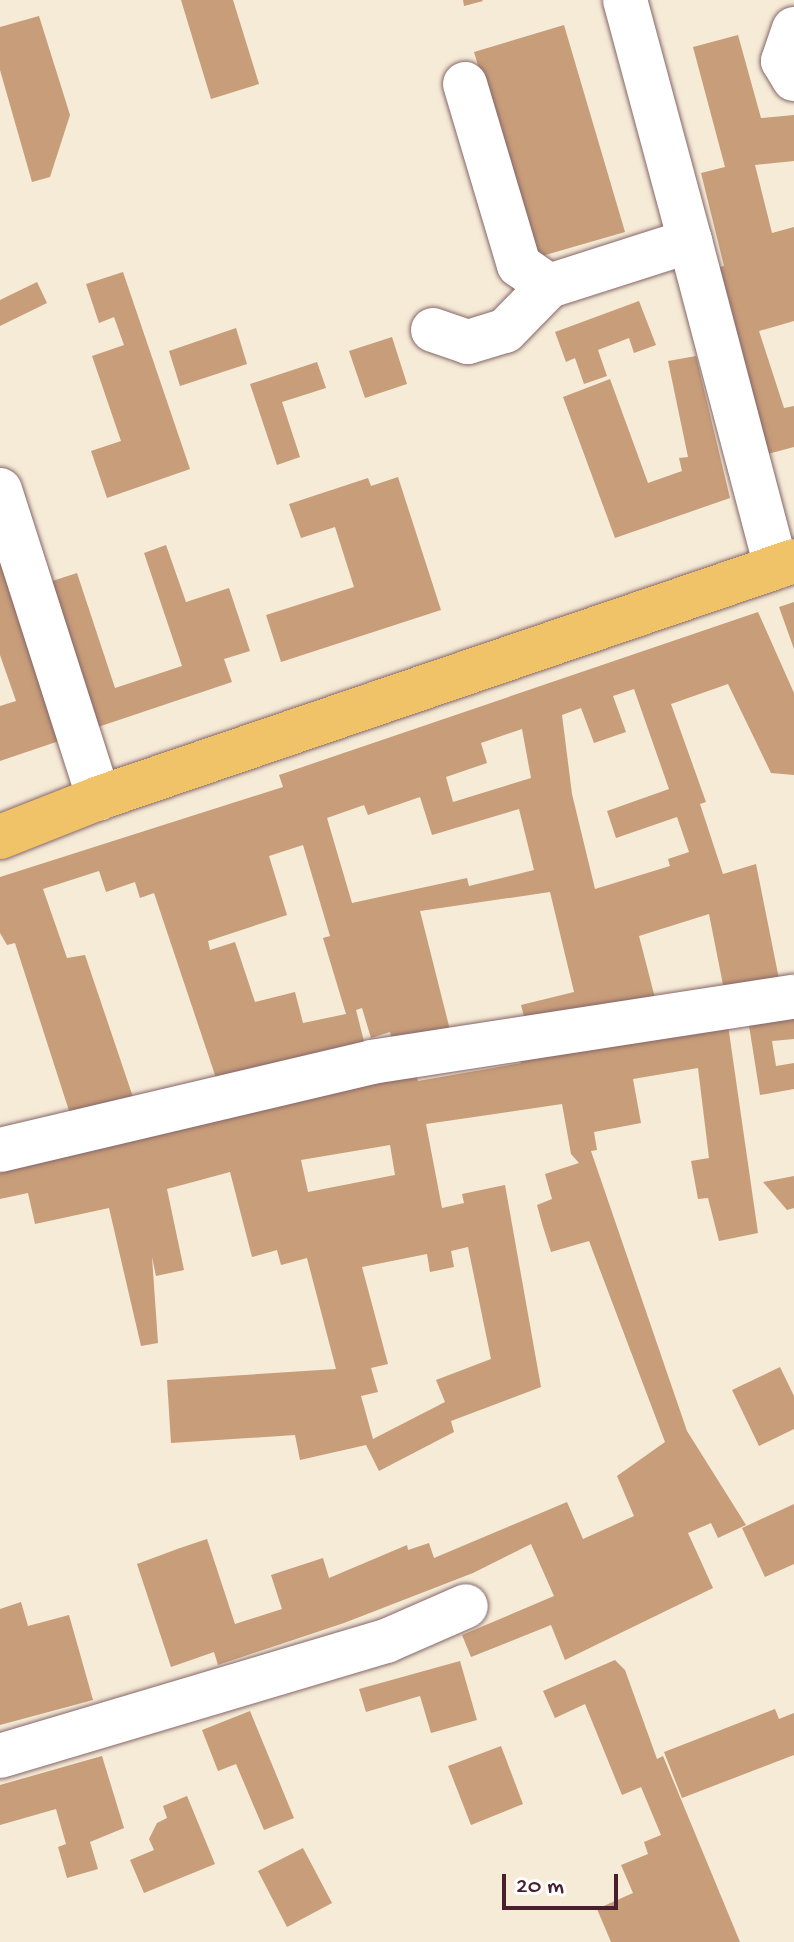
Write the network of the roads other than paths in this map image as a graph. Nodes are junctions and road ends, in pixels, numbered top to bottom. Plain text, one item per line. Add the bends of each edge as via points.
1 (625, 0) edge
2 (794, 29) edge
3 (794, 79) edge
4 (465, 84) dead end
5 (690, 241) junction
6 (549, 286) junction
7 (433, 330) dead end
8 (0, 490) edge
9 (785, 564) edge
10 (99, 798) junction
11 (0, 837) edge
12 (794, 997) edge
13 (0, 1150) edge
14 (466, 1606) dead end
15 (0, 1756) edge

1 - 5 lane
2 - 3 lane via 783,61
4 - 6 lane via 519,265
5 - 6 lane
5 - 9 lane
6 - 7 lane via 505,331 468,342
8 - 10 lane
9 - 10 main road
10 - 11 main road
12 - 13 lane via 372,1062
14 - 15 lane via 386,1641

